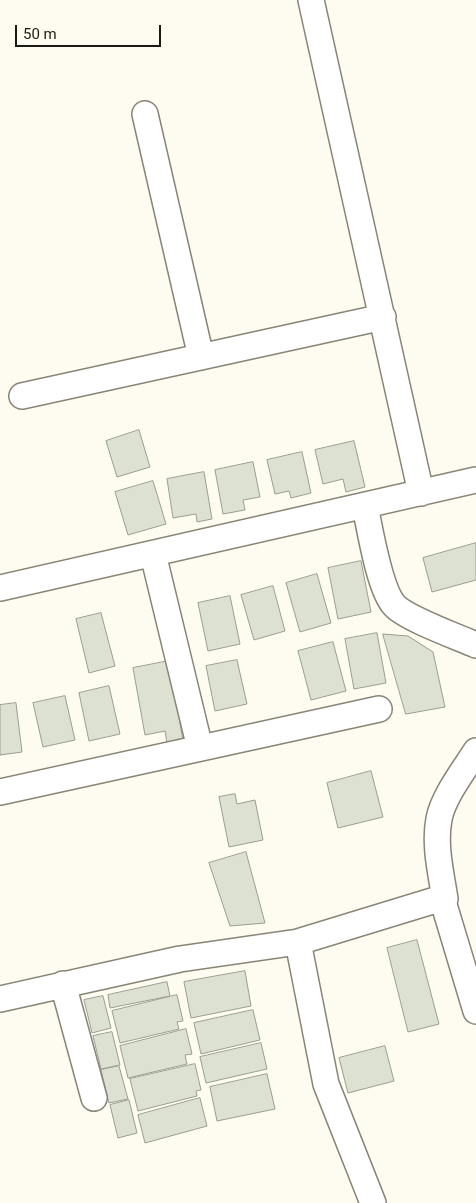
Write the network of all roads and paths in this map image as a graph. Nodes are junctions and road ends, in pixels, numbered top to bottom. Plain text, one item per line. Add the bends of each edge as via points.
1 (311, 0) edge
2 (145, 114) dead end
3 (383, 316) junction
4 (200, 357) junction
5 (22, 396) dead end
6 (476, 480) edge
7 (422, 493) junction
8 (365, 506) junction
9 (153, 554) junction
10 (0, 588) edge
11 (476, 645) edge
12 (379, 709) dead end
13 (200, 748) junction
14 (476, 751) edge
15 (0, 792) edge
16 (442, 898) junction
17 (298, 942) junction
18 (63, 984) junction
19 (0, 999) edge
20 (476, 1011) edge
21 (94, 1098) dead end
22 (373, 1203) edge

1 - 3 lane
2 - 4 lane
3 - 4 lane
3 - 7 lane
4 - 5 lane
6 - 7 lane
7 - 8 lane
8 - 9 lane
8 - 11 lane via 383,585 394,605 414,618
9 - 10 lane
9 - 13 lane
12 - 13 lane
13 - 15 lane
14 - 16 lane via 448,796 439,818 438,849 445,899
16 - 17 lane
16 - 20 lane
17 - 18 lane via 180,959
17 - 22 lane via 326,1084
18 - 19 lane
18 - 21 lane

